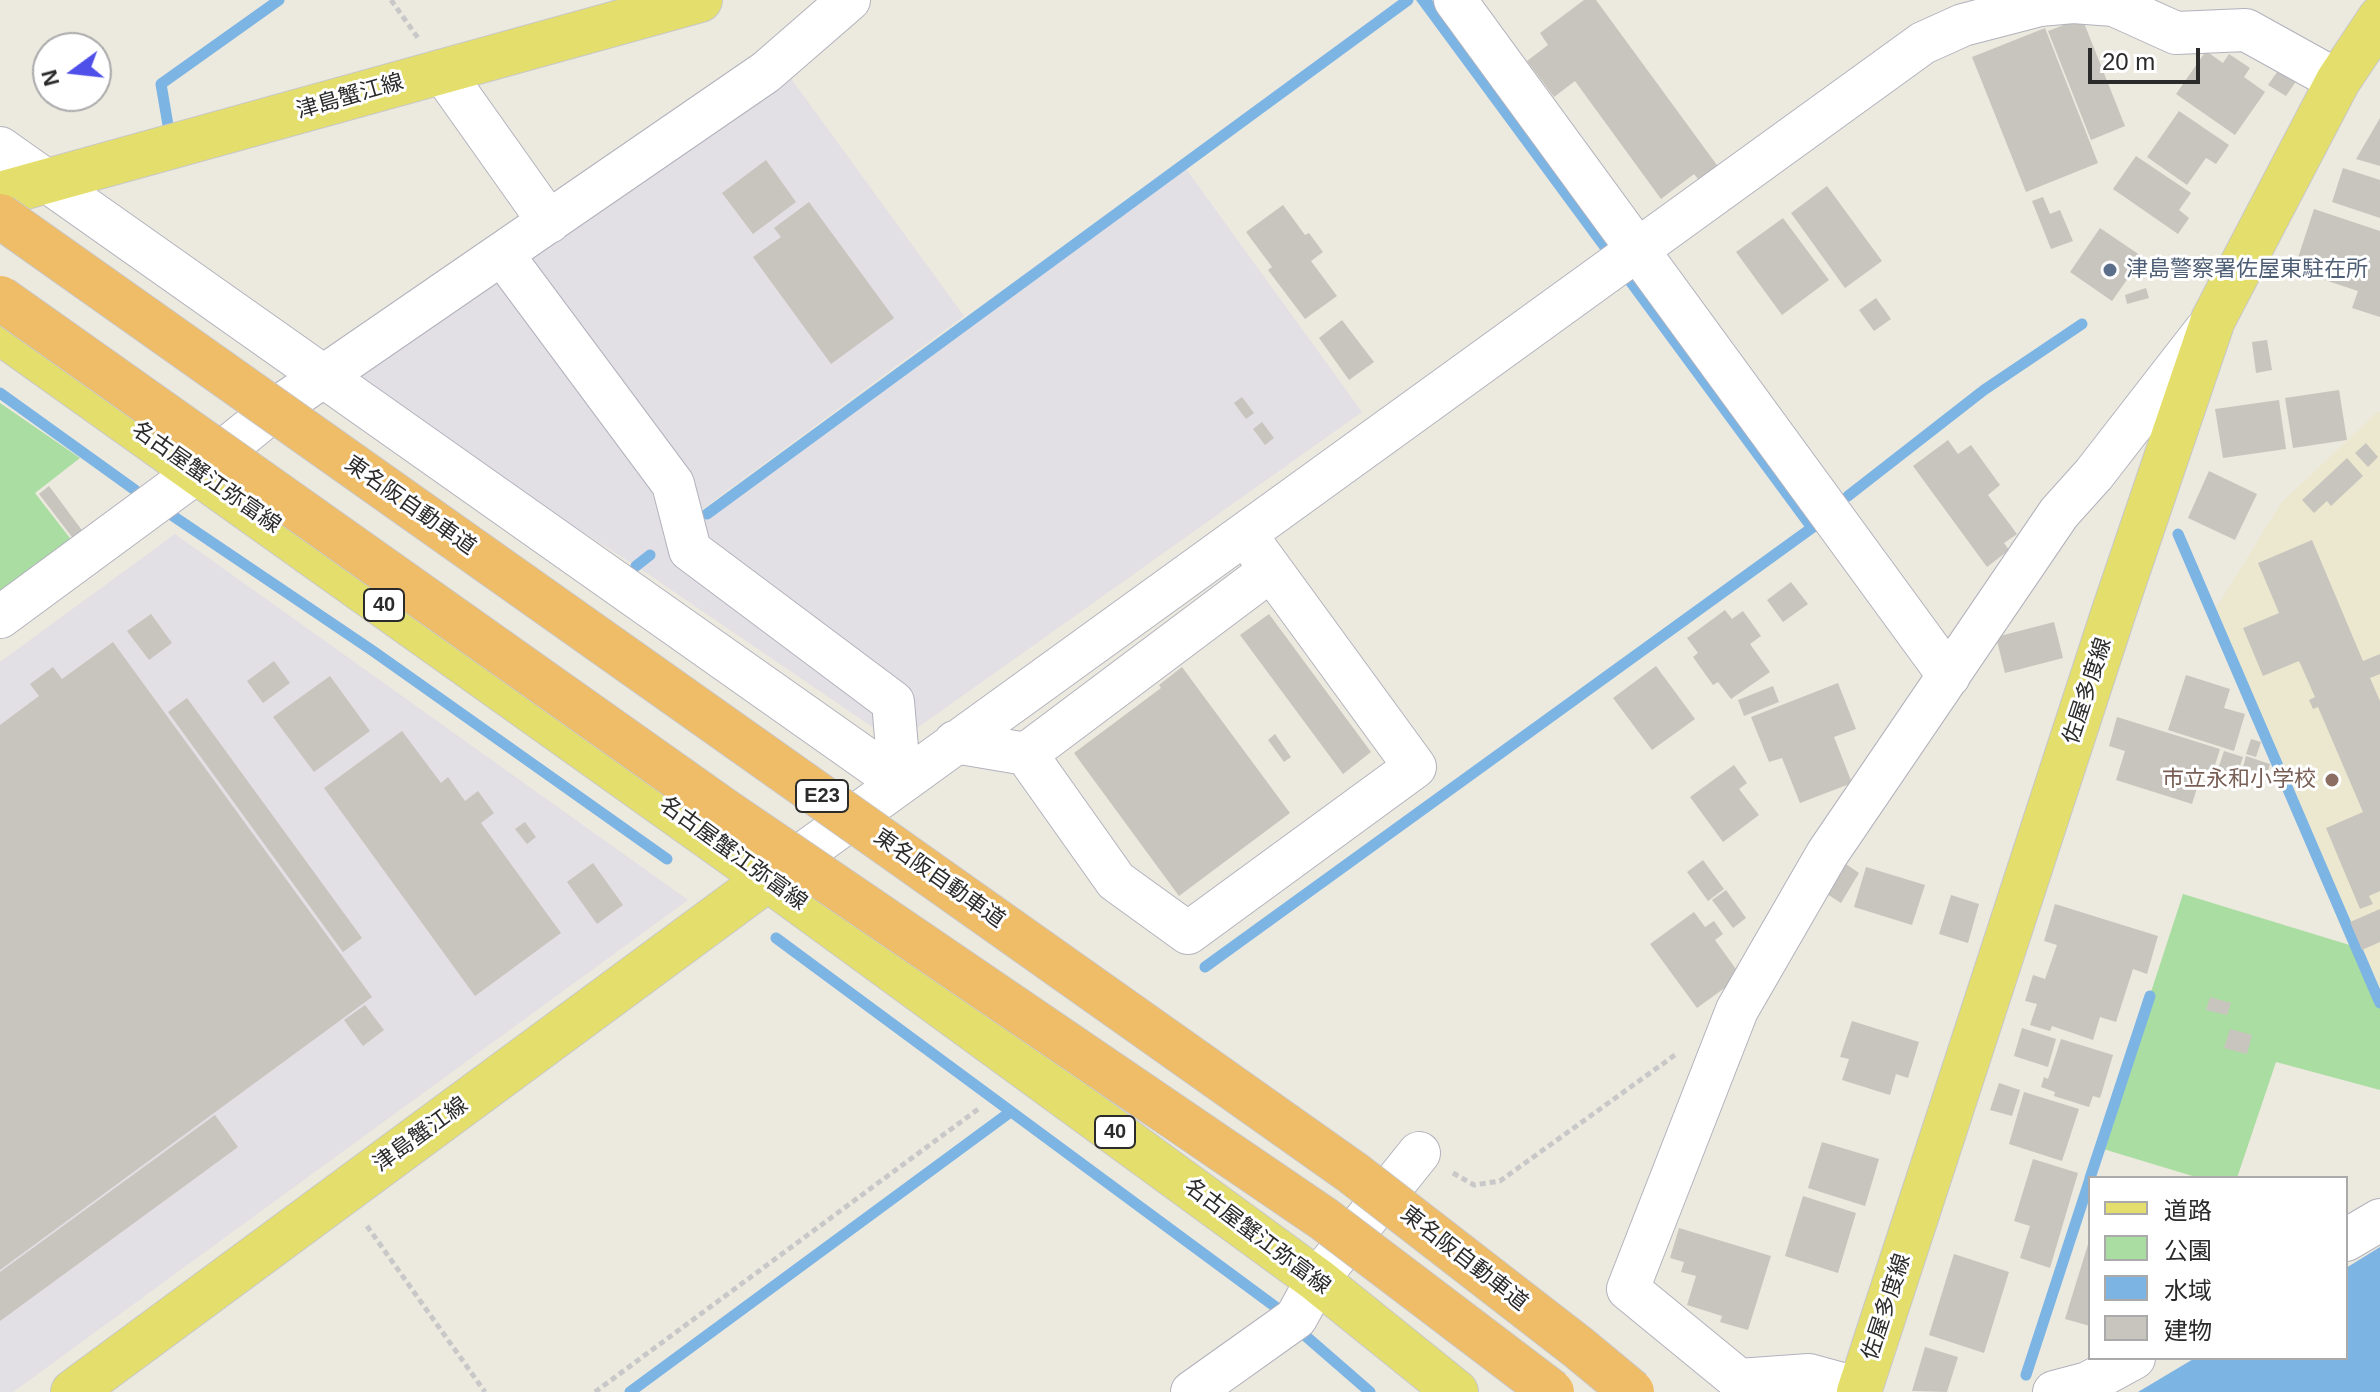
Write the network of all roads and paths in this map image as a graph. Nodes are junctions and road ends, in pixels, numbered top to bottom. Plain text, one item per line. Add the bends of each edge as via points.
1 (700, 0) edge
2 (849, 0) edge
3 (1455, 0) edge
4 (2380, 18) edge
5 (442, 71) junction
6 (2338, 81) junction
7 (0, 148) edge
8 (46, 182) junction
9 (0, 194) edge
10 (0, 216) edge
11 (549, 222) junction
12 (502, 254) junction
13 (1625, 259) junction
14 (0, 298) edge
15 (2213, 320) junction
16 (0, 332) edge
17 (322, 378) junction
18 (197, 472) junction
19 (1245, 534) junction
20 (1271, 570) junction
21 (0, 617) edge
22 (1949, 676) junction
23 (955, 742) junction
24 (1026, 754) junction
25 (900, 783) junction
26 (768, 879) junction
27 (1687, 1046) dead end
28 (981, 1107) dead end
29 (1419, 1153) joint
30 (343, 1193) junction
31 (2380, 1220) edge
32 (2348, 1239) edge
33 (1317, 1280) junction
34 (2130, 1360) edge
35 (1860, 1390) edge
36 (73, 1392) edge
37 (485, 1392) edge
38 (595, 1392) edge
39 (1192, 1392) edge
40 (1456, 1392) edge
41 (1552, 1392) edge
42 (1632, 1392) edge
43 (2054, 1392) edge

1 - 5 main road, 津島蟹江線
2 - 11 street via 766,72
3 - 13 street
4 - 6 main road, 佐屋多度線
5 - 8 main road, 津島蟹江線
5 - 11 street
6 - 13 street via 2246,30 2176,33 2114,5 2073,2 2014,11 1923,43
6 - 15 main road, 佐屋多度線
7 - 8 street
8 - 9 main road, 津島蟹江線
8 - 17 street
10 - 42 highway, 東名阪自動車道 / E23, bridge via 1340,1163
11 - 12 street
12 - 17 street
12 - 25 street via 673,484 690,550 893,702
13 - 19 street
13 - 22 street
14 - 41 highway, bridge via 725,811 1324,1219
15 - 22 street via 2059,513
15 - 35 main road, 佐屋多度線
16 - 18 main road, 名古屋蟹江弥富線 / 40
17 - 18 street
17 - 25 street
18 - 21 street
18 - 26 main road, 名古屋蟹江弥富線 / 40
19 - 20 street
19 - 23 street
20 - 24 street
20 - 24 street via 1415,767 1188,933 1116,881
22 - 35 street via 1827,854 1737,1010 1628,1289 1739,1380 1809,1375
23 - 24 street
23 - 25 street
25 - 26 street
26 - 30 main road, 津島蟹江線
26 - 33 main road, 名古屋蟹江弥富線 / 40
27 - 29 path via 1500,1181 1474,1185
28 - 38 path
29 - 33 street
30 - 36 main road, 津島蟹江線
30 - 37 path
31 - 32 street
33 - 39 street via 1296,1318
33 - 40 main road, 名古屋蟹江弥富線 / 40
34 - 43 street via 2088,1383

